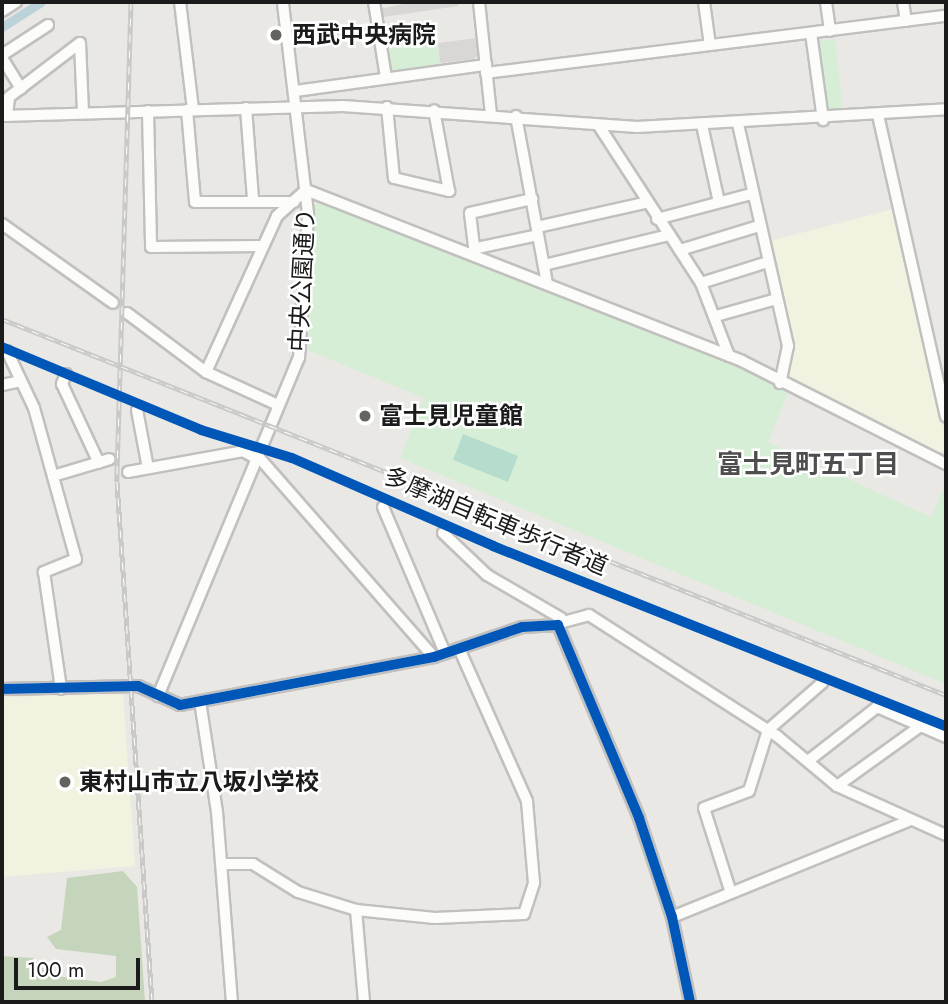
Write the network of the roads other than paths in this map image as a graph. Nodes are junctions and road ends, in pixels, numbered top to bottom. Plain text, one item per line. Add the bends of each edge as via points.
1 (16, 2) edge
2 (180, 2) edge
3 (283, 2) edge
4 (374, 2) edge
5 (479, 2) edge
6 (704, 2) edge
7 (826, 2) edge
8 (903, 2) edge
9 (2, 11) edge
10 (946, 16) edge
11 (906, 21) junction
12 (48, 25) dead end
13 (830, 31) junction
14 (811, 33) junction
15 (710, 46) junction
16 (2, 56) edge
17 (486, 69) junction
18 (386, 78) junction
19 (21, 88) junction
20 (295, 91) junction
21 (296, 106) junction
22 (387, 107) junction
23 (246, 108) junction
24 (946, 108) edge
25 (190, 110) junction
26 (434, 110) junction
27 (148, 111) junction
28 (83, 113) junction
29 (491, 114) junction
30 (878, 115) junction
31 (4, 116) edge
32 (516, 116) junction
33 (823, 120) junction
34 (738, 124) junction
35 (702, 125) junction
36 (599, 126) junction
37 (306, 190) junction
38 (751, 194) junction
39 (253, 199) junction
40 (532, 199) junction
41 (294, 202) junction
42 (719, 202) junction
43 (644, 203) junction
44 (657, 219) junction
45 (2, 224) edge
46 (759, 226) junction
47 (538, 231) junction
48 (669, 235) junction
49 (262, 246) junction
50 (680, 250) junction
51 (476, 252) junction
52 (768, 262) junction
53 (544, 265) junction
54 (701, 283) junction
55 (547, 284) junction
56 (777, 299) junction
57 (113, 303) dead end
58 (127, 313) dead end
59 (716, 316) junction
60 (729, 356) junction
61 (6, 357) edge
62 (206, 372) junction
63 (66, 374) dead end
64 (21, 381) junction
65 (780, 383) junction
66 (2, 385) edge
67 (278, 405) junction
68 (137, 410) dead end
69 (946, 416) edge
70 (257, 452) junction
71 (946, 464) edge
72 (148, 468) junction
73 (128, 472) dead end
74 (53, 476) junction
75 (383, 508) dead end
76 (443, 533) dead end
77 (558, 621) junction
78 (459, 648) junction
79 (445, 653) junction
80 (434, 657) junction
81 (822, 683) dead end
82 (2, 689) edge
83 (61, 689) junction
84 (158, 695) junction
85 (200, 701) junction
86 (922, 725) junction
87 (768, 730) junction
88 (946, 737) edge
89 (808, 761) junction
90 (837, 786) junction
91 (909, 821) junction
92 (946, 835) edge
93 (223, 864) junction
94 (731, 893) junction
95 (356, 910) junction
96 (672, 917) junction
97 (232, 1002) edge
98 (363, 1002) edge
99 (690, 1002) edge

1 - 9 street
2 - 25 street
3 - 20 street, 中央公園通り
4 - 18 street
5 - 17 street
6 - 15 street
7 - 13 street
8 - 11 street
10 - 11 street
11 - 13 street
12 - 16 street
13 - 14 street
14 - 15 street
14 - 33 street
15 - 17 street
16 - 19 street
17 - 18 street
17 - 29 street
18 - 20 street
19 - 28 street via 80,43
19 - 31 street via 9,97
20 - 21 street, 中央公園通り
21 - 22 street
21 - 23 street
21 - 37 street, 中央公園通り
22 - 26 street
22 - 26 street via 394,178 449,191
23 - 25 street
23 - 39 street
24 - 30 street
25 - 27 street
25 - 39 street via 195,202
26 - 29 street
27 - 28 street
27 - 49 street via 151,247
28 - 31 street
29 - 32 street
30 - 33 street
30 - 69 street
32 - 36 street
32 - 40 street
33 - 34 street
34 - 35 street
34 - 38 street
35 - 36 street
35 - 42 street
36 - 43 street
37 - 41 street
37 - 51 street
37 - 67 street, 中央公園通り via 303,329
38 - 42 street
38 - 46 street
39 - 41 street
40 - 47 street
40 - 51 street via 470,213
41 - 49 street via 277,216
42 - 44 street
43 - 44 street
43 - 47 street
44 - 48 street
45 - 57 street
46 - 50 street
46 - 52 street
47 - 51 street
47 - 53 street
48 - 50 street
48 - 53 street
49 - 62 street via 241,306
50 - 54 street
51 - 55 street
52 - 54 street
52 - 56 street
53 - 55 street
54 - 59 street
55 - 60 street
56 - 59 street
56 - 65 street via 788,346
58 - 62 street
59 - 60 street
60 - 65 street
61 - 64 street
62 - 67 street
63 - 74 street via 62,384 104,461
64 - 66 street
64 - 74 street
65 - 71 street
67 - 70 street, 中央公園通り
68 - 72 street
70 - 72 street
70 - 80 street
70 - 84 street, 中央公園通り
72 - 73 street
74 - 83 street via 76,559 44,572
75 - 79 street
76 - 77 street via 487,575
77 - 78 street via 522,627
77 - 87 street via 589,615
77 - 96 street via 639,818
78 - 79 street
78 - 95 street via 527,801 534,847 529,909 515,918 483,919
79 - 80 street
80 - 85 street
81 - 87 street
82 - 83 street
83 - 84 street via 138,687
84 - 85 street via 175,705
85 - 93 street
86 - 88 street
86 - 89 street via 877,707
86 - 90 street
87 - 89 street
87 - 94 street via 749,791 704,808
89 - 90 street
90 - 91 street
91 - 92 street
91 - 94 street
93 - 95 street via 253,864 298,892
93 - 97 street
94 - 96 street
95 - 98 street
96 - 99 street

